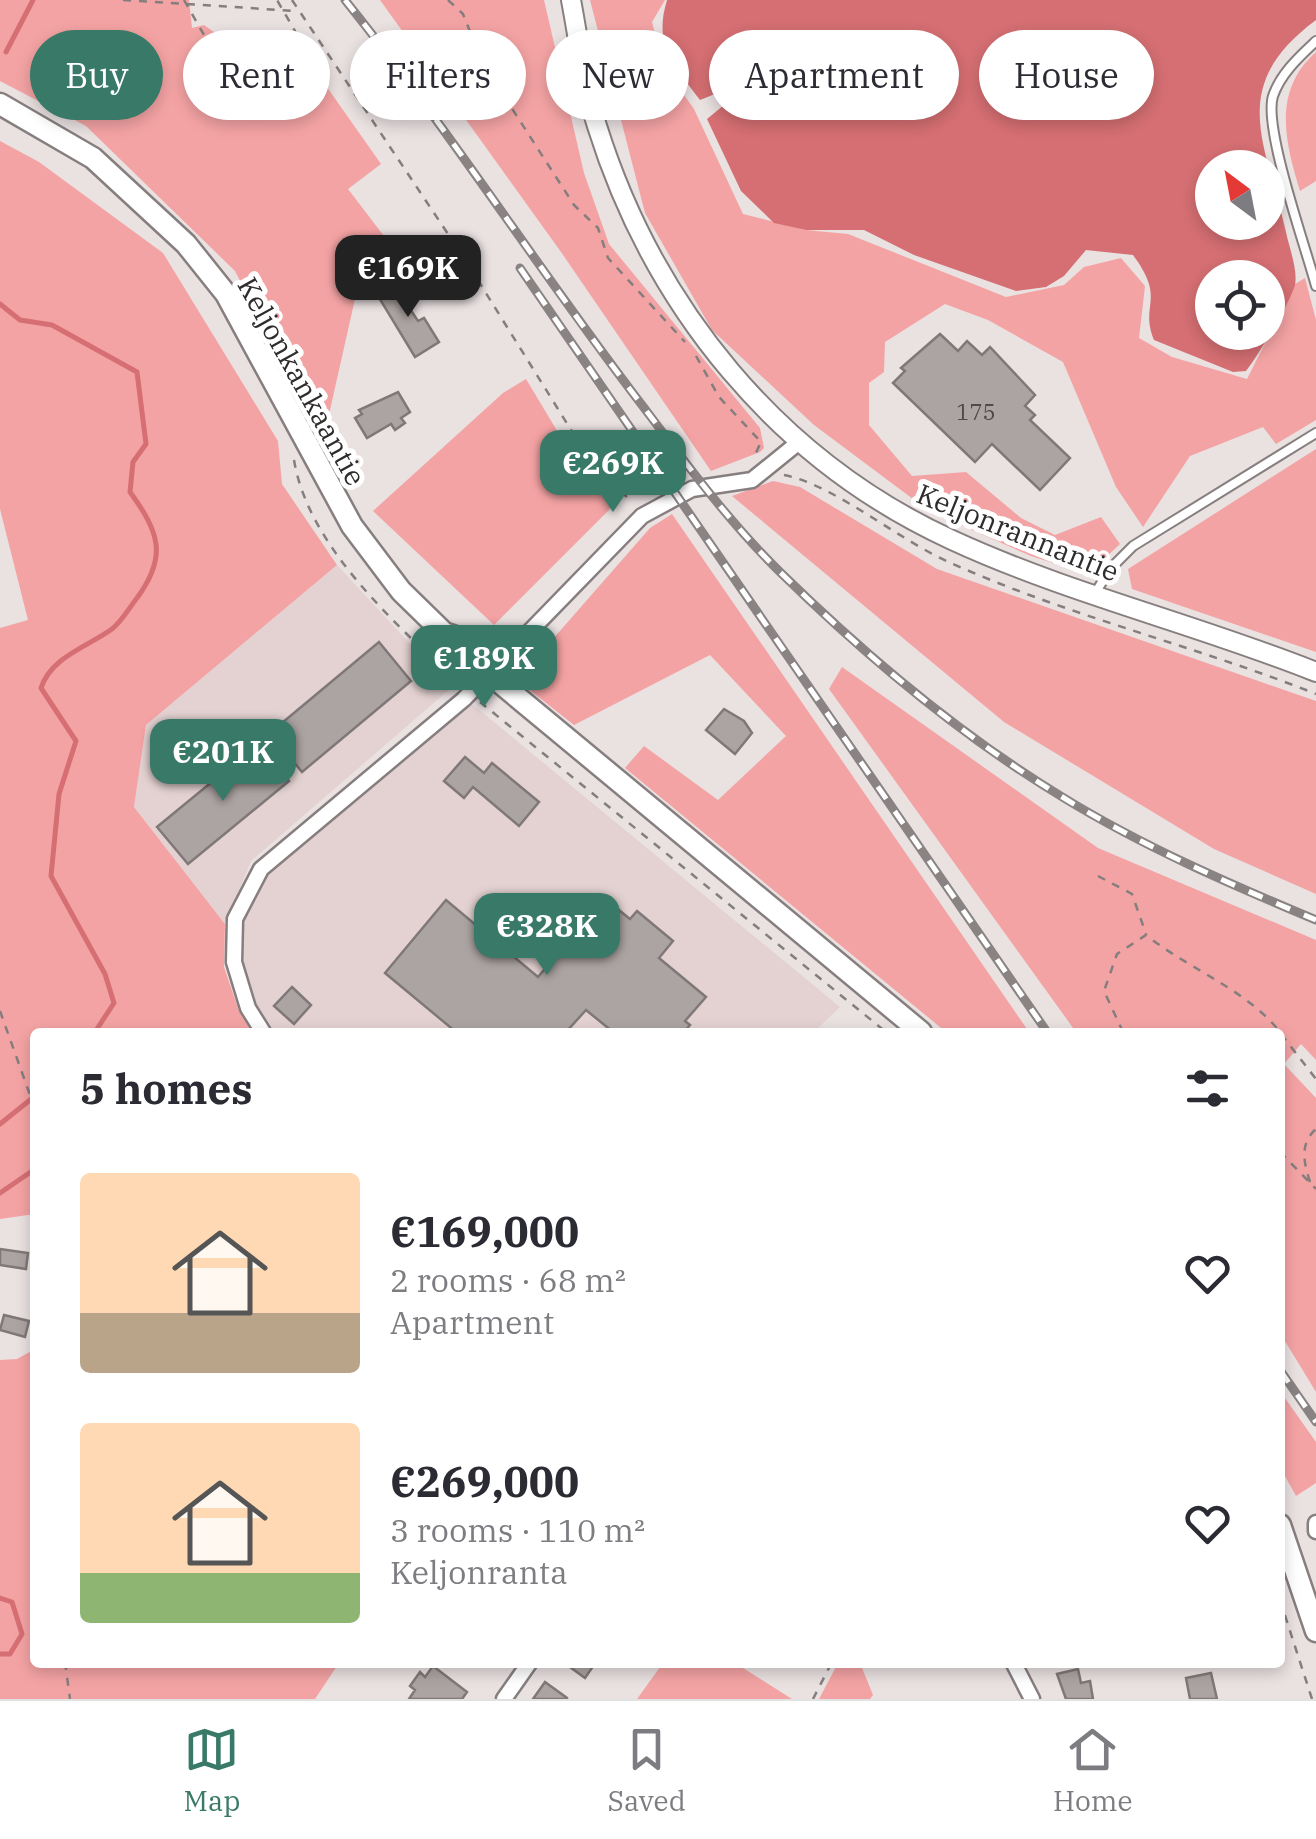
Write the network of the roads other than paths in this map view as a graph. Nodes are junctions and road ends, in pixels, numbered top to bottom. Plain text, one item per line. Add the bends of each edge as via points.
1 (571, 0) edge
2 (1316, 40) edge
3 (0, 104) edge
4 (1316, 286) edge
5 (1316, 433) edge
6 (799, 442) junction
7 (1094, 595) junction
8 (1316, 672) edge
9 (488, 674) junction
10 (260, 1028) edge
11 (916, 1028) edge
12 (1316, 1523) edge
13 (1316, 1532) edge
14 (1285, 1547) edge
15 (1315, 1622) edge
16 (526, 1668) edge
17 (1017, 1668) edge
18 (504, 1699) edge
19 (1032, 1699) edge

1 - 6 street, Keljonrannantie via 596,123 650,255 715,353
2 - 4 lane via 1289,66 1272,98 1272,133
3 - 9 main road, Keljonkankaantie via 93,158 186,244 226,294 352,526 401,590 480,657
5 - 7 lane via 1133,546
6 - 7 street, Keljonrannantie via 914,522
6 - 9 street via 752,480 692,489 642,516
7 - 8 street, Keljonrannantie
9 - 10 street via 261,869 235,919 234,962
9 - 11 main road, Keljonkankaantie
12 - 13 street
14 - 15 main road
16 - 18 street
17 - 19 street

